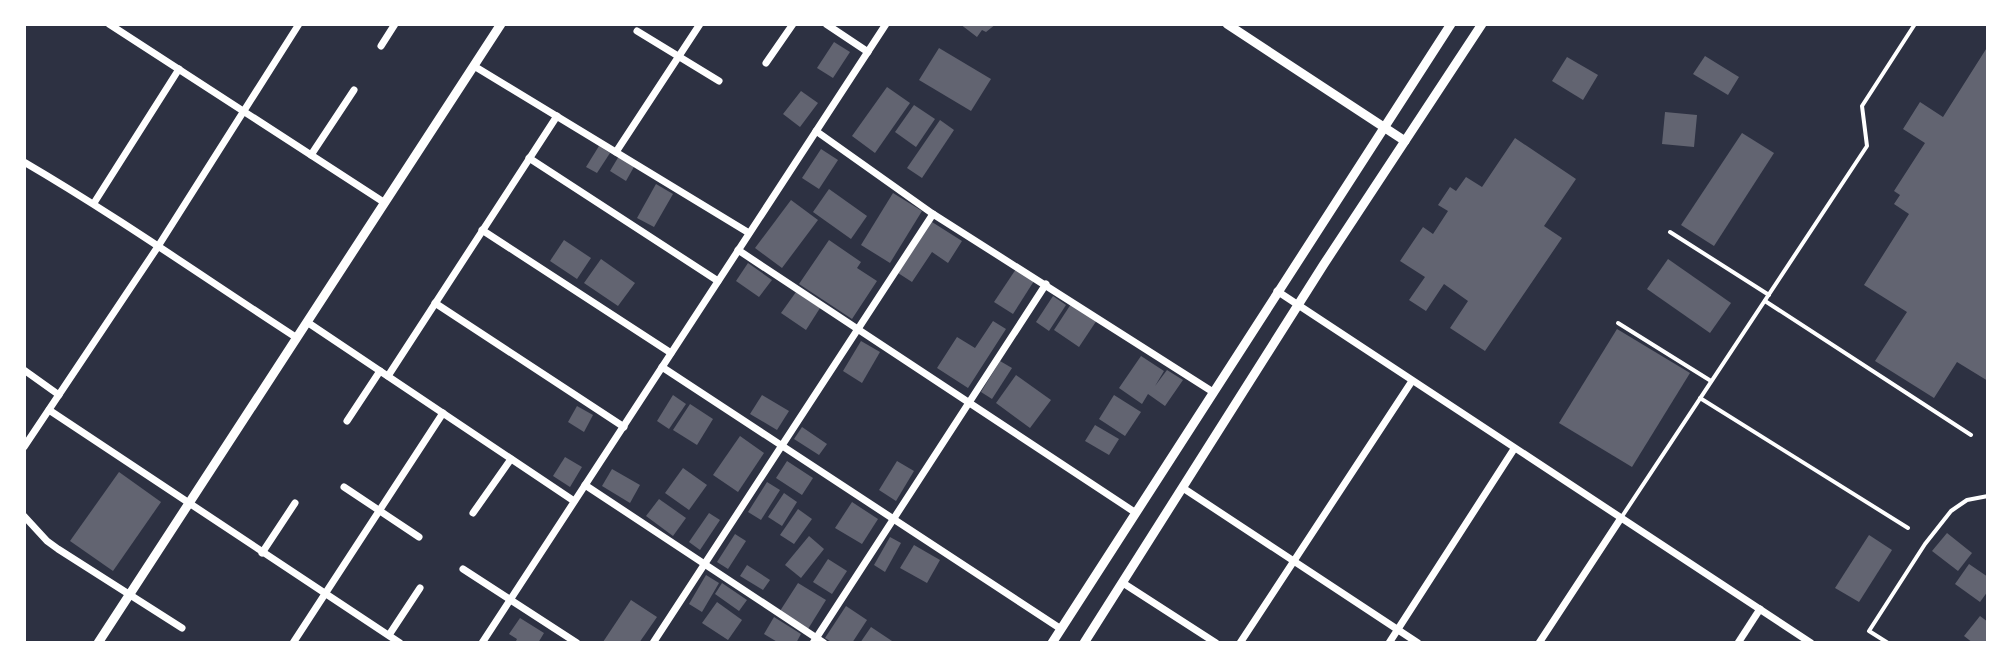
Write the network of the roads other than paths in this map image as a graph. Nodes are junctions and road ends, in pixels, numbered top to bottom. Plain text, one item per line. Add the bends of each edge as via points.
1 (299, 24) edge
2 (395, 24) edge
3 (700, 24) edge
4 (793, 24) edge
5 (826, 24) edge
6 (886, 24) edge
7 (1227, 24) edge
8 (1451, 24) edge
9 (1482, 24) edge
10 (1915, 24) edge
11 (497, 25) edge
12 (115, 26) edge
13 (637, 31) dead end
14 (381, 46) dead end
15 (868, 52) junction
16 (679, 56) junction
17 (766, 63) dead end
18 (474, 66) junction
19 (179, 69) junction
20 (719, 81) dead end
21 (354, 90) dead end
22 (243, 111) junction
23 (557, 116) junction
24 (1384, 127) junction
25 (816, 131) junction
26 (1405, 141) junction
27 (616, 152) junction
28 (311, 155) junction
29 (529, 158) junction
30 (24, 162) edge
31 (94, 203) junction
32 (385, 203) junction
33 (933, 214) junction
34 (482, 230) junction
35 (1670, 232) dead end
36 (749, 233) junction
37 (157, 248) junction
38 (738, 250) junction
39 (718, 281) junction
40 (1046, 284) junction
41 (1277, 291) junction
42 (1769, 295) junction
43 (1765, 301) junction
44 (435, 303) junction
45 (1298, 305) junction
46 (307, 322) junction
47 (1618, 323) dead end
48 (858, 328) junction
49 (297, 338) junction
50 (671, 353) junction
51 (662, 367) junction
52 (24, 370) edge
53 (384, 373) junction
54 (1412, 381) junction
55 (1711, 382) junction
56 (1213, 392) junction
57 (59, 395) junction
58 (1700, 398) junction
59 (969, 403) junction
60 (49, 410) junction
61 (443, 413) junction
62 (347, 421) dead end
63 (624, 427) junction
64 (1971, 435) dead end
65 (781, 446) junction
66 (24, 447) edge
67 (1514, 449) junction
68 (511, 459) junction
69 (585, 485) junction
70 (344, 487) dead end
71 (1183, 488) junction
72 (1988, 496) edge
73 (574, 501) junction
74 (189, 503) junction
75 (295, 503) dead end
76 (379, 511) junction
77 (473, 513) dead end
78 (1136, 513) junction
79 (24, 516) edge
80 (1621, 518) junction
81 (893, 519) junction
82 (1908, 528) dead end
83 (419, 537) dead end
84 (262, 553) junction
85 (1294, 561) junction
86 (704, 564) junction
87 (463, 569) dead end
88 (1123, 583) junction
89 (420, 588) dead end
90 (128, 594) junction
91 (325, 594) junction
92 (510, 599) junction
93 (1760, 609) junction
94 (182, 628) dead end
95 (1061, 629) junction
96 (1398, 629) junction
97 (389, 635) junction
98 (817, 641) edge
99 (98, 643) edge
100 (293, 643) edge
101 (400, 643) edge
102 (482, 643) edge
103 (577, 643) edge
104 (653, 643) edge
105 (1052, 643) edge
106 (1084, 643) edge
107 (1216, 643) edge
108 (1240, 643) edge
109 (1389, 643) edge
110 (1418, 643) edge
111 (1539, 643) edge
112 (1738, 643) edge
113 (1811, 643) edge
114 (1888, 643) edge

1 - 22 street
2 - 14 street
3 - 16 street
4 - 17 street
5 - 15 street
6 - 15 street
7 - 24 street
8 - 24 street
9 - 26 street
10 - 42 lane via 1862,106 1867,146
11 - 18 street
12 - 19 street
13 - 16 street
15 - 25 street
16 - 20 street
16 - 27 street
18 - 23 street
18 - 32 street
19 - 22 street
19 - 31 street
21 - 28 street
22 - 28 street
22 - 37 street
23 - 27 street
23 - 29 street
24 - 26 street
24 - 41 street
25 - 33 street
25 - 36 street
26 - 45 street
27 - 36 street
28 - 32 street
29 - 34 street
29 - 39 street
30 - 31 street
31 - 37 street
32 - 46 street
33 - 40 street
33 - 48 street
34 - 44 street
34 - 50 street
35 - 42 lane
36 - 38 street
37 - 49 street
37 - 57 street
38 - 39 street
38 - 48 street
39 - 50 street
40 - 56 street
40 - 59 street
41 - 45 street
41 - 56 street
42 - 43 lane
43 - 55 lane
43 - 64 lane
44 - 53 street
44 - 63 street
45 - 54 street
45 - 71 street
46 - 49 street
46 - 53 street
47 - 55 lane
48 - 59 street
48 - 65 street
49 - 74 street
50 - 51 street
51 - 63 street
51 - 65 street
52 - 57 street
53 - 61 street
53 - 62 street
54 - 67 street
54 - 85 street
55 - 58 lane
56 - 78 street
57 - 60 street
58 - 80 lane
58 - 82 lane
59 - 78 street
59 - 81 street
60 - 66 street
60 - 74 street
61 - 68 street
61 - 76 street
63 - 69 street
65 - 81 street
65 - 86 street
67 - 80 street
67 - 96 street
68 - 73 street
68 - 77 street
69 - 73 street
69 - 86 street
70 - 76 street
71 - 85 street
71 - 88 street
72 - 114 lane via 1956,505 1925,544 1869,631
73 - 92 street
74 - 84 street
74 - 90 street
75 - 84 street
76 - 83 street
76 - 91 street
78 - 95 street
79 - 90 street via 47,541
80 - 93 street
80 - 111 street
81 - 95 street
81 - 98 street
84 - 91 street
85 - 96 street
85 - 108 street
86 - 98 street
86 - 104 street
87 - 92 street
88 - 106 street
88 - 107 street
89 - 97 street
90 - 94 street
90 - 99 street
91 - 97 street
91 - 100 street
92 - 102 street
92 - 103 street
93 - 112 street
93 - 113 street
95 - 105 street
96 - 109 street
96 - 110 street
97 - 101 street

